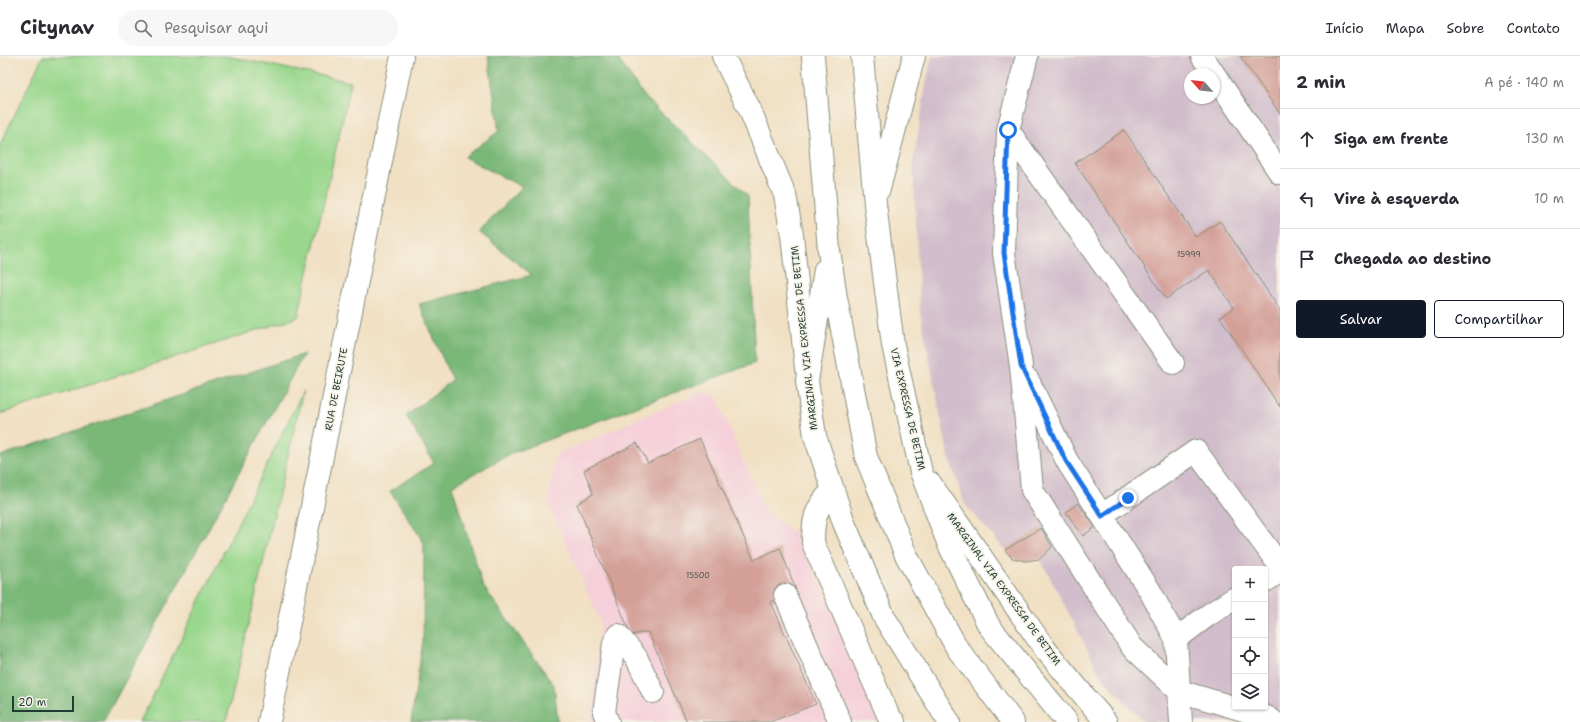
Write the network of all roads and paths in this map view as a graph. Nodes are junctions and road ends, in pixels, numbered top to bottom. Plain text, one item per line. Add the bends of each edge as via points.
1 (402, 56) edge
2 (723, 56) edge
3 (813, 56) edge
4 (862, 56) edge
5 (914, 56) edge
6 (1027, 56) edge
7 (1202, 56) edge
8 (1210, 68) edge
9 (1220, 83) edge
10 (1008, 130) junction
11 (1280, 173) edge
12 (875, 204) junction
13 (829, 250) junction
14 (1173, 363) dead end
15 (1021, 366) junction
16 (807, 381) junction
17 (922, 472) junction
18 (833, 490) junction
19 (1102, 516) junction
20 (1280, 566) edge
21 (1280, 572) edge
22 (1268, 579) edge
23 (785, 595) dead end
24 (1232, 600) edge
25 (1176, 639) junction
26 (1179, 691) junction
27 (653, 692) dead end
28 (269, 722) edge
29 (608, 722) edge
30 (840, 722) edge
31 (894, 722) edge
32 (949, 722) edge
33 (1013, 722) edge
34 (1067, 722) edge
35 (1106, 722) edge
36 (1181, 722) edge
37 (1274, 722) edge

1 - 28 main road, RUA DE BEIRUTE
2 - 16 main road, MARGINAL VIA EXPRESSA DE BETIM via 750,110 785,195 792,235
3 - 13 main road
4 - 12 main road, VIA EXPRESSA DE BETIM
5 - 12 main road
6 - 10 main road
7 - 8 main road
9 - 11 main road
10 - 14 main road
10 - 15 main road via 1004,253
12 - 17 main road, VIA EXPRESSA DE BETIM via 893,344
13 - 16 main road
13 - 33 main road via 866,457 906,556 956,648
15 - 19 main road via 1066,461
15 - 26 main road via 1032,490 1132,647
16 - 18 main road, MARGINAL VIA EXPRESSA DE BETIM via 815,436
17 - 34 main road, VIA EXPRESSA DE BETIM via 949,545 989,626
17 - 35 main road, MARGINAL VIA EXPRESSA DE BETIM via 1045,649
18 - 31 main road via 817,510 813,523 813,543 889,717
18 - 32 main road, MARGINAL VIA EXPRESSA DE BETIM via 844,523 884,617
19 - 20 main road via 1196,451
19 - 25 main road via 1150,591
21 - 22 main road
23 - 30 main road
24 - 25 main road
25 - 26 main road
26 - 36 main road
26 - 37 main road via 1267,717
27 - 29 main road via 636,657 618,635 614,643 604,712

